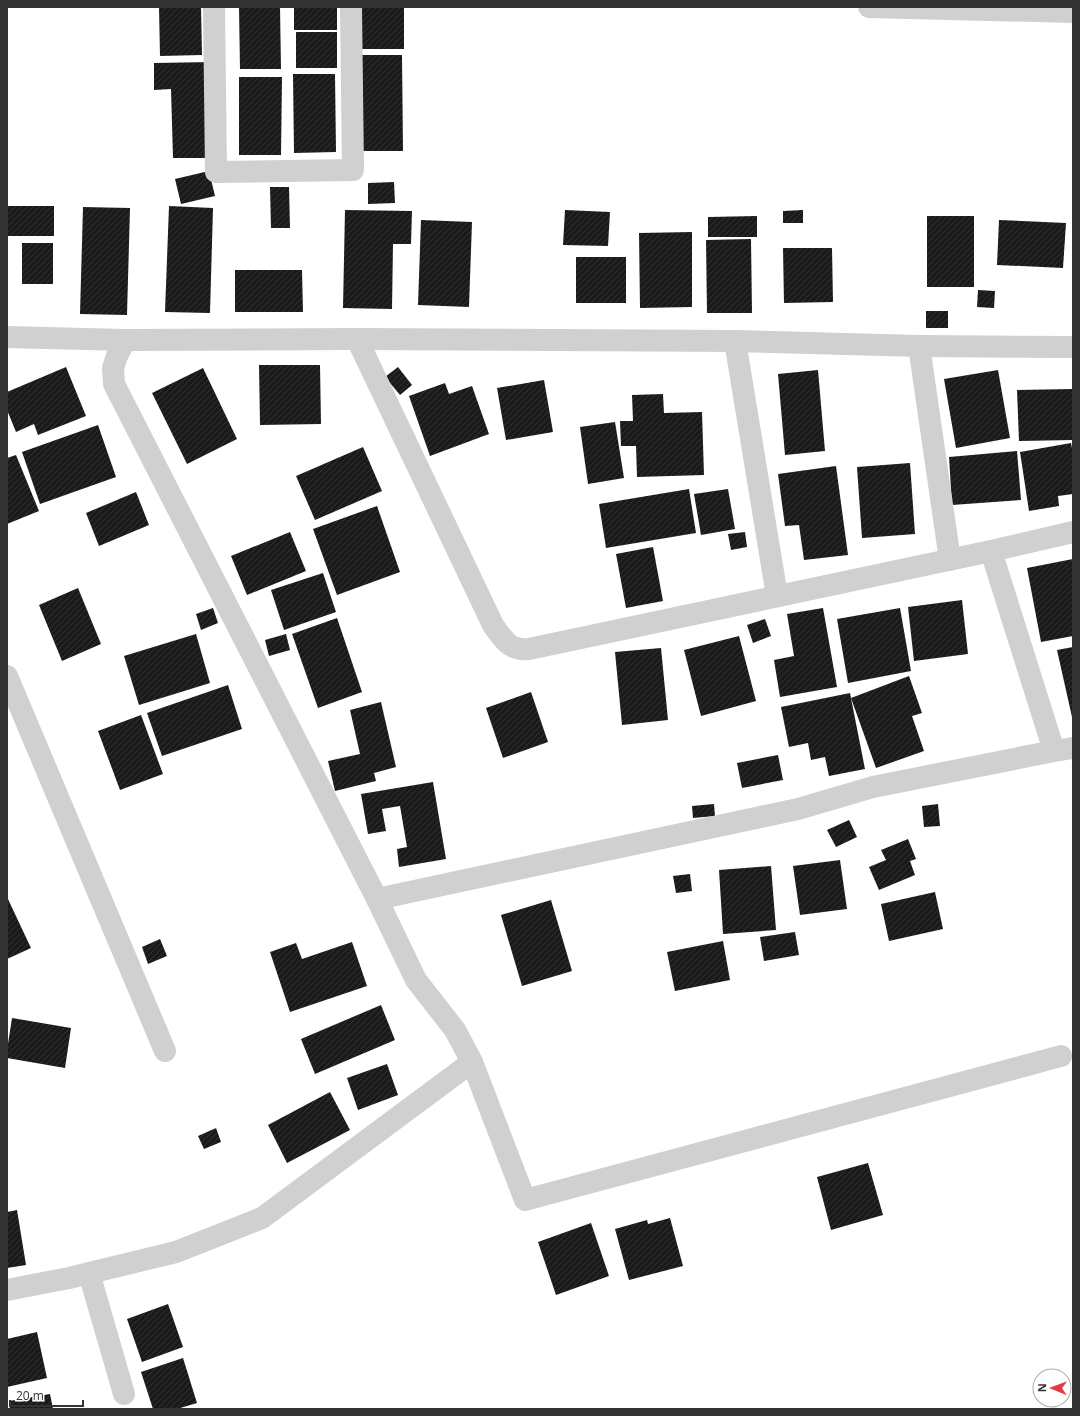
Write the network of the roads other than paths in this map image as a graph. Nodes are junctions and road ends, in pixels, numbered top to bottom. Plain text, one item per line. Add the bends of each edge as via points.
1 (214, 7) edge
2 (351, 7) edge
3 (870, 7) edge
4 (1073, 12) edge
5 (7, 337) edge
6 (357, 339) junction
7 (125, 340) junction
8 (735, 341) junction
9 (920, 346) junction
10 (1073, 347) edge
11 (1073, 532) edge
12 (991, 551) junction
13 (950, 560) junction
14 (777, 596) junction
15 (7, 676) edge
16 (1063, 749) edge
17 (377, 899) junction
18 (165, 1051) dead end
19 (1062, 1056) dead end
20 (472, 1062) junction
21 (89, 1273) junction
22 (7, 1290) edge
23 (124, 1394) dead end

1 - 2 street via 216,172 353,170
3 - 4 street
5 - 7 street
6 - 7 street
6 - 8 street
6 - 14 street via 493,625 513,648 529,649
7 - 17 street via 113,368 114,384
8 - 9 street
8 - 14 street
9 - 10 street
9 - 13 street
11 - 12 street
12 - 13 street
12 - 16 street
13 - 14 street
15 - 18 street
16 - 17 street via 873,787 798,809
17 - 20 street via 416,980 455,1030
19 - 20 street via 526,1200
20 - 21 street via 262,1218 176,1252
21 - 22 street
21 - 23 street

